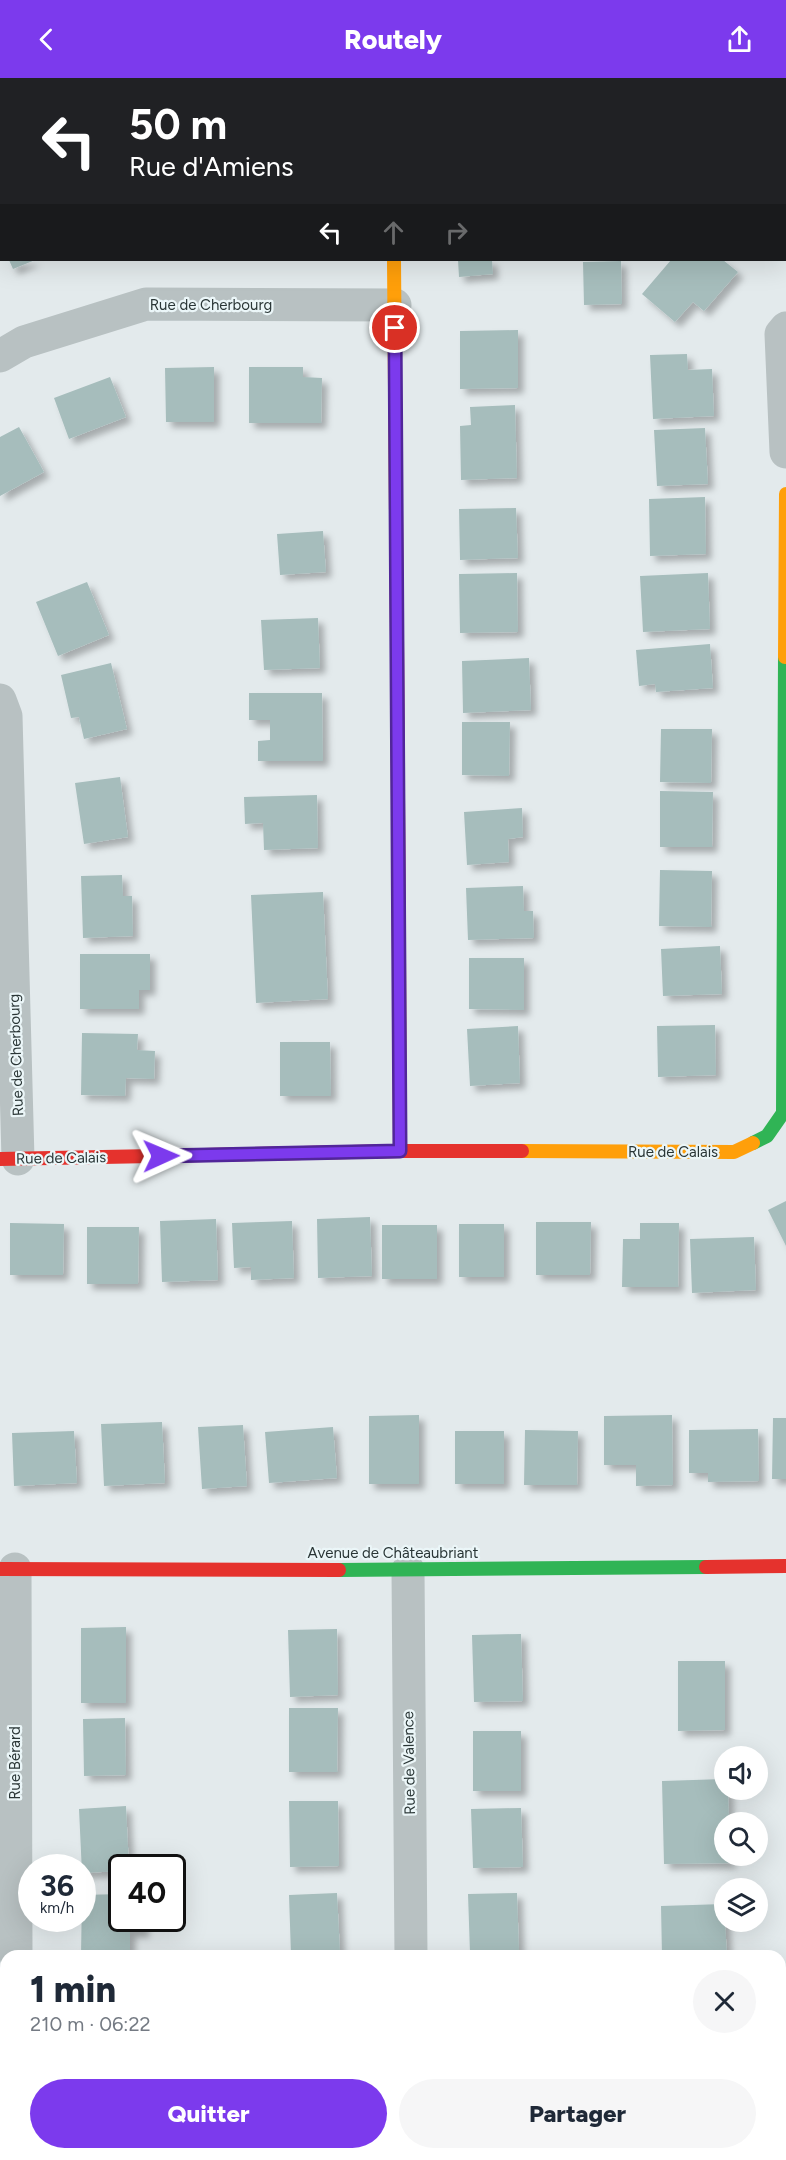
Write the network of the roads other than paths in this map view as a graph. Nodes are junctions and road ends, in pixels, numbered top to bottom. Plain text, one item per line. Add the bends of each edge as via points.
1 (394, 261) edge
2 (395, 305) junction
3 (786, 328) edge
4 (0, 356) edge
5 (786, 452) edge
6 (786, 494) edge
7 (0, 700) edge
8 (785, 830) edge
9 (400, 1151) junction
10 (9, 1159) edge
11 (786, 1566) edge
12 (8, 1569) edge
13 (408, 1570) junction
14 (16, 1950) edge
15 (411, 1950) edge

1 - 2 street
2 - 4 street, Rue de Cherbourg via 146,304 24,342
2 - 9 street
3 - 5 street via 781,334
6 - 8 street, Rue de Calais
7 - 10 street, Rue de Cherbourg via 6,716
8 - 9 street, Rue de Calais via 783,1113 767,1136 734,1152
9 - 10 street, Rue de Calais
11 - 13 street, Avenue de Châteaubriant
12 - 13 street, Avenue de Châteaubriant
12 - 14 street, Rue Bérard
13 - 15 street, Rue de Valence

